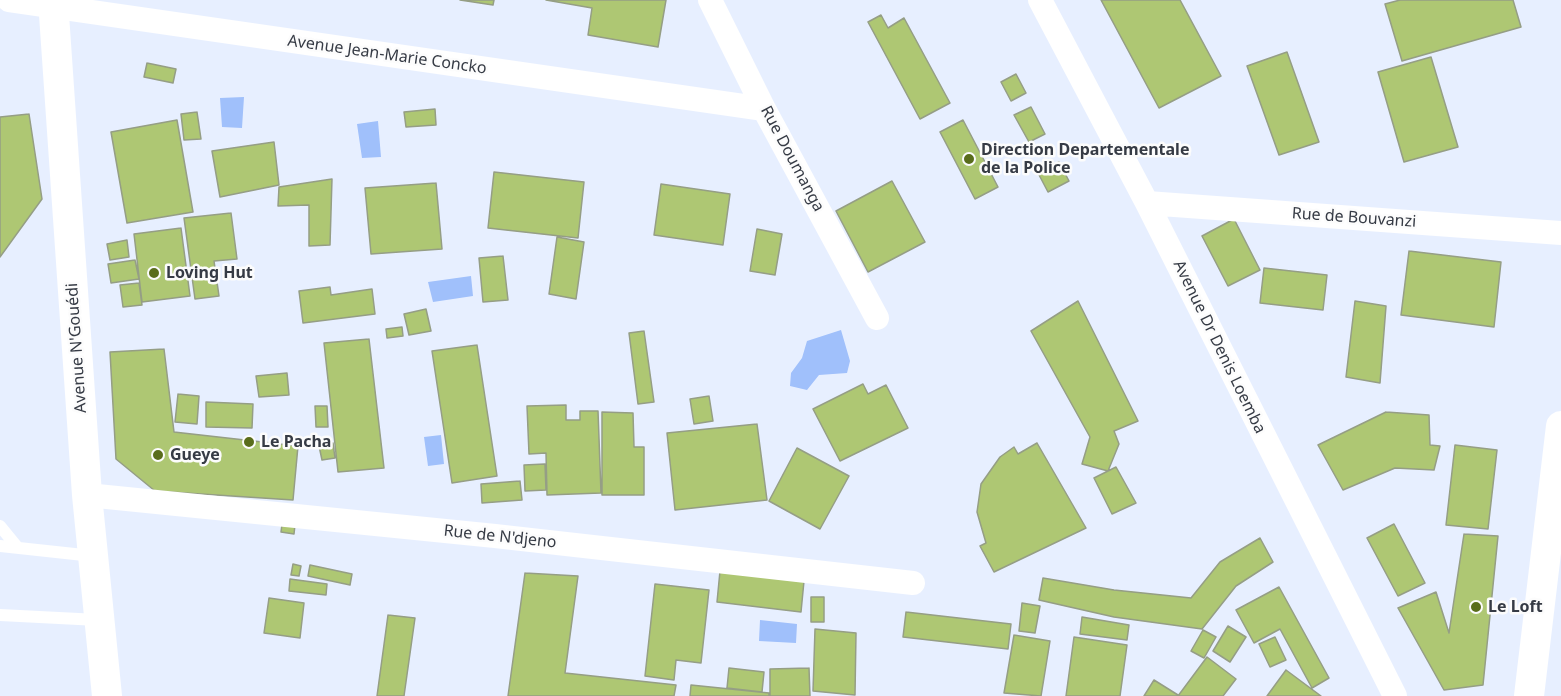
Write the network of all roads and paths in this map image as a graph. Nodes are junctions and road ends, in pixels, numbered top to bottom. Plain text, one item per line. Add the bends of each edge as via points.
1 (9, 0) edge
2 (710, 0) edge
3 (1040, 0) edge
4 (53, 3) edge
5 (764, 109) junction
6 (1147, 203) junction
7 (1561, 233) edge
8 (877, 318) dead end
9 (1561, 426) edge
10 (87, 495) junction
11 (0, 526) edge
12 (0, 546) edge
13 (18, 548) junction
14 (93, 556) junction
15 (913, 583) dead end
16 (0, 615) edge
17 (99, 620) junction
18 (107, 696) edge
19 (1395, 696) edge
20 (1529, 696) edge

1 - 4 street, Avenue Jean-Marie Concko
2 - 5 street, Rue Doumanga
3 - 6 street, Avenue Dr Denis Loemba
4 - 5 street, Avenue Jean-Marie Concko
4 - 10 street, Avenue N'Gouédi
5 - 8 street, Rue Doumanga
6 - 7 street, Rue de Bouvanzi
6 - 19 street, Avenue Dr Denis Loemba
9 - 20 street
10 - 14 street, Avenue N'Gouédi
10 - 15 street, Rue de N'djeno
11 - 13 lane
12 - 13 lane
13 - 14 lane
14 - 17 street, Avenue N'Gouédi
16 - 17 lane
17 - 18 street, Avenue N'Gouédi

